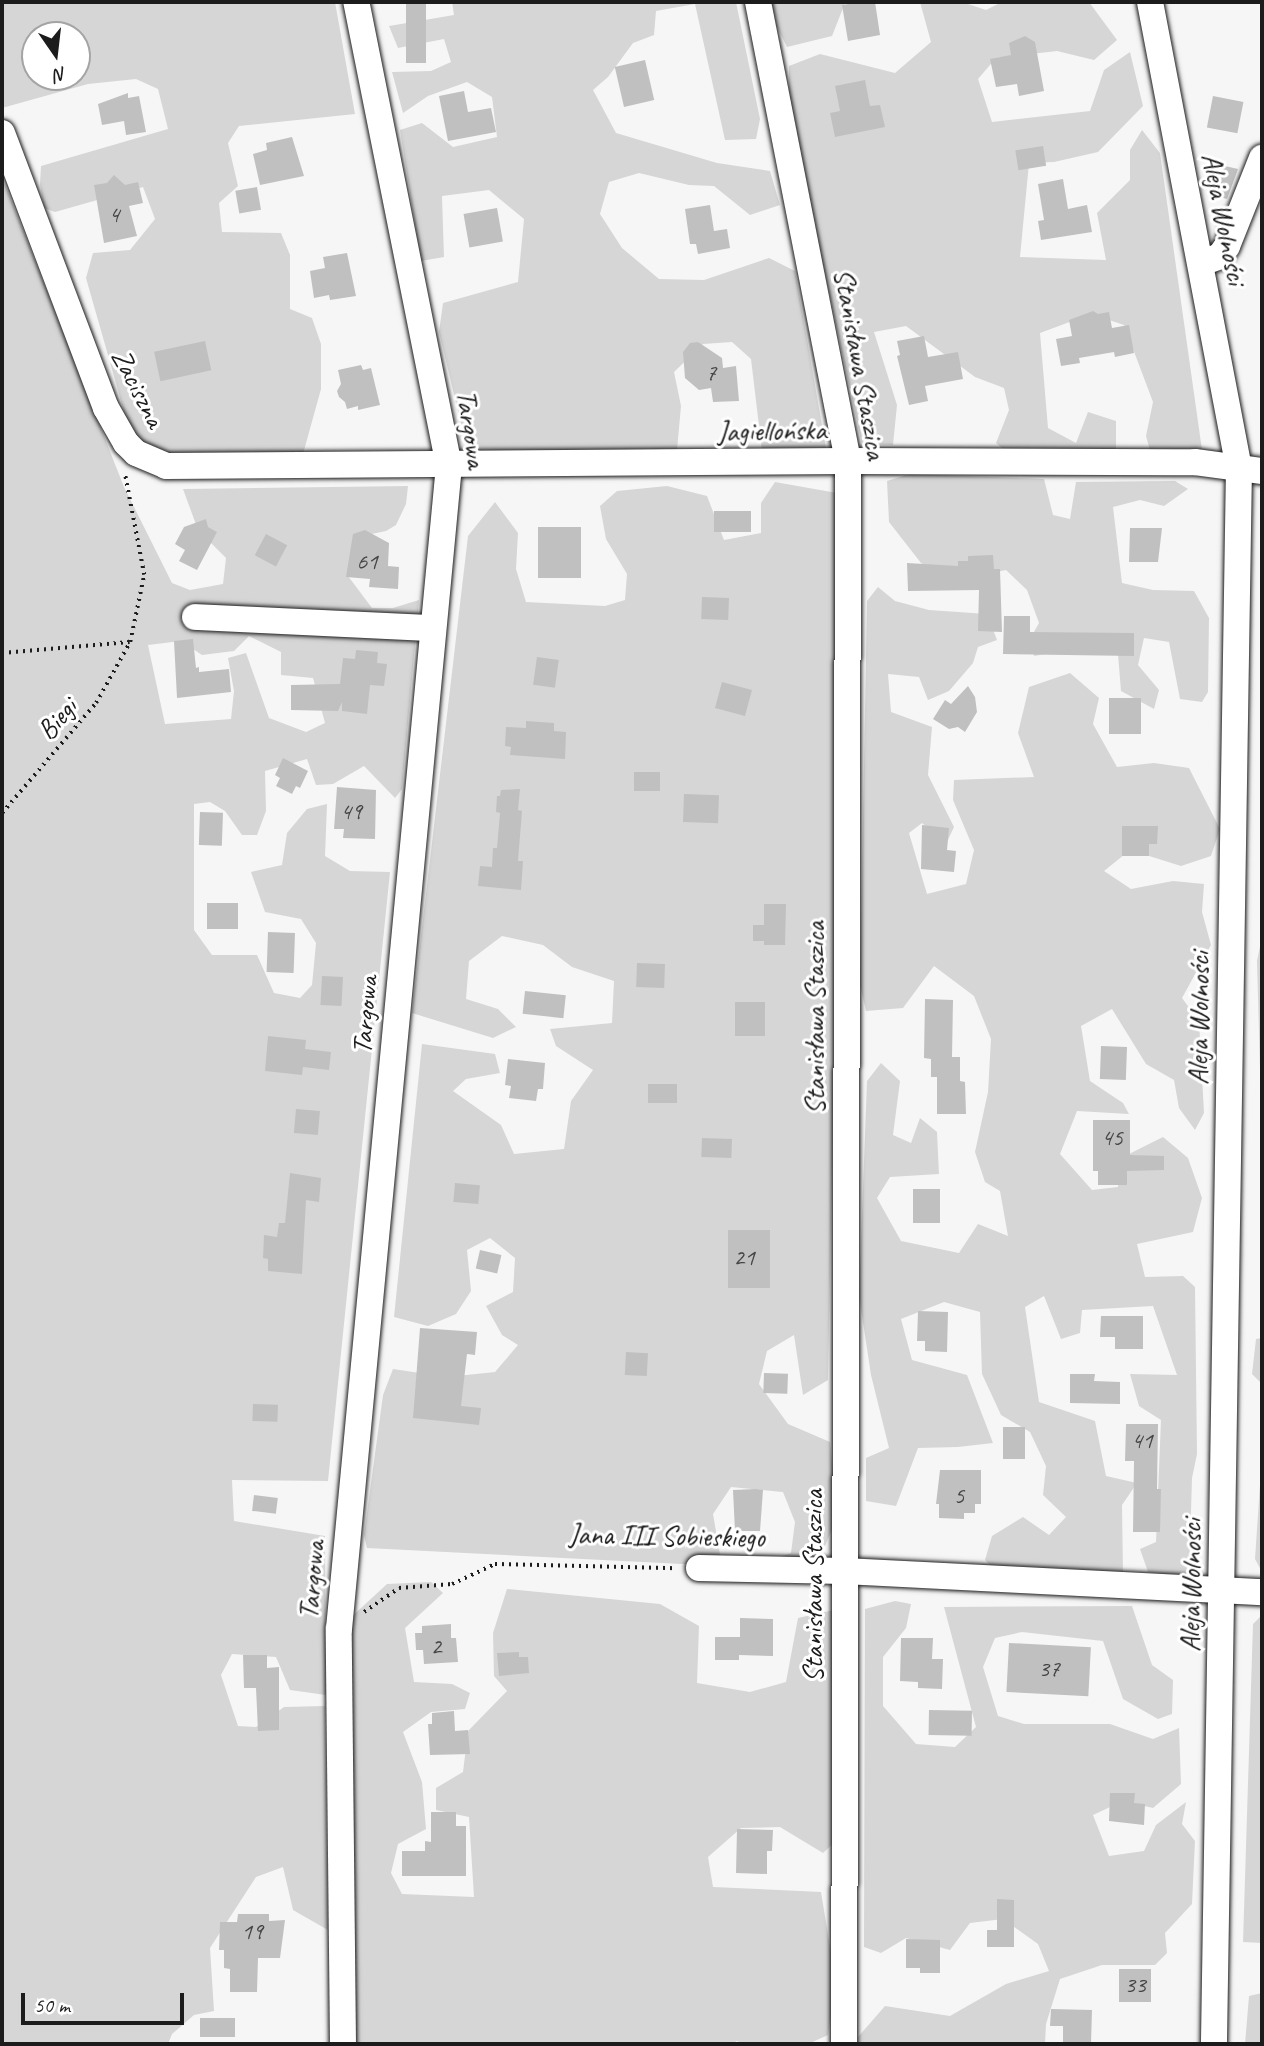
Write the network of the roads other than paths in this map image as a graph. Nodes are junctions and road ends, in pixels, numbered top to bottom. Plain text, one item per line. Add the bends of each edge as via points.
1 (356, 2) edge
2 (758, 2) edge
3 (1150, 2) edge
4 (2, 133) edge
5 (1262, 158) edge
6 (1201, 263) junction
7 (848, 461) junction
8 (449, 466) junction
9 (1251, 469) edge
10 (195, 617) dead end
11 (432, 628) junction
12 (699, 1568) road end
13 (844, 1571) junction
14 (1222, 1591) junction
15 (1262, 1592) edge
16 (343, 2044) edge
17 (844, 2044) edge
18 (1214, 2044) edge

1 - 8 street, Targowa
2 - 7 street, Stanisława Staszica
3 - 6 street, Aleja Wolności
4 - 8 street, Zaciszna via 106,408 136,453 166,466
5 - 6 street via 1227,246 1220,256
6 - 9 street, Aleja Wolności
7 - 8 street, Jagiellońska
7 - 9 street, Jagiellońska via 1195,462
7 - 13 street, Stanisława Staszica
8 - 11 street, Targowa
9 - 14 street, Aleja Wolności
10 - 11 street
11 - 16 street, Targowa via 339,1629
12 - 13 street, Jana III Sobieskiego
13 - 14 street, Jana III Sobieskiego
13 - 17 street, Stanisława Staszica
14 - 15 street, Jana III Sobieskiego
14 - 18 street, Aleja Wolności

